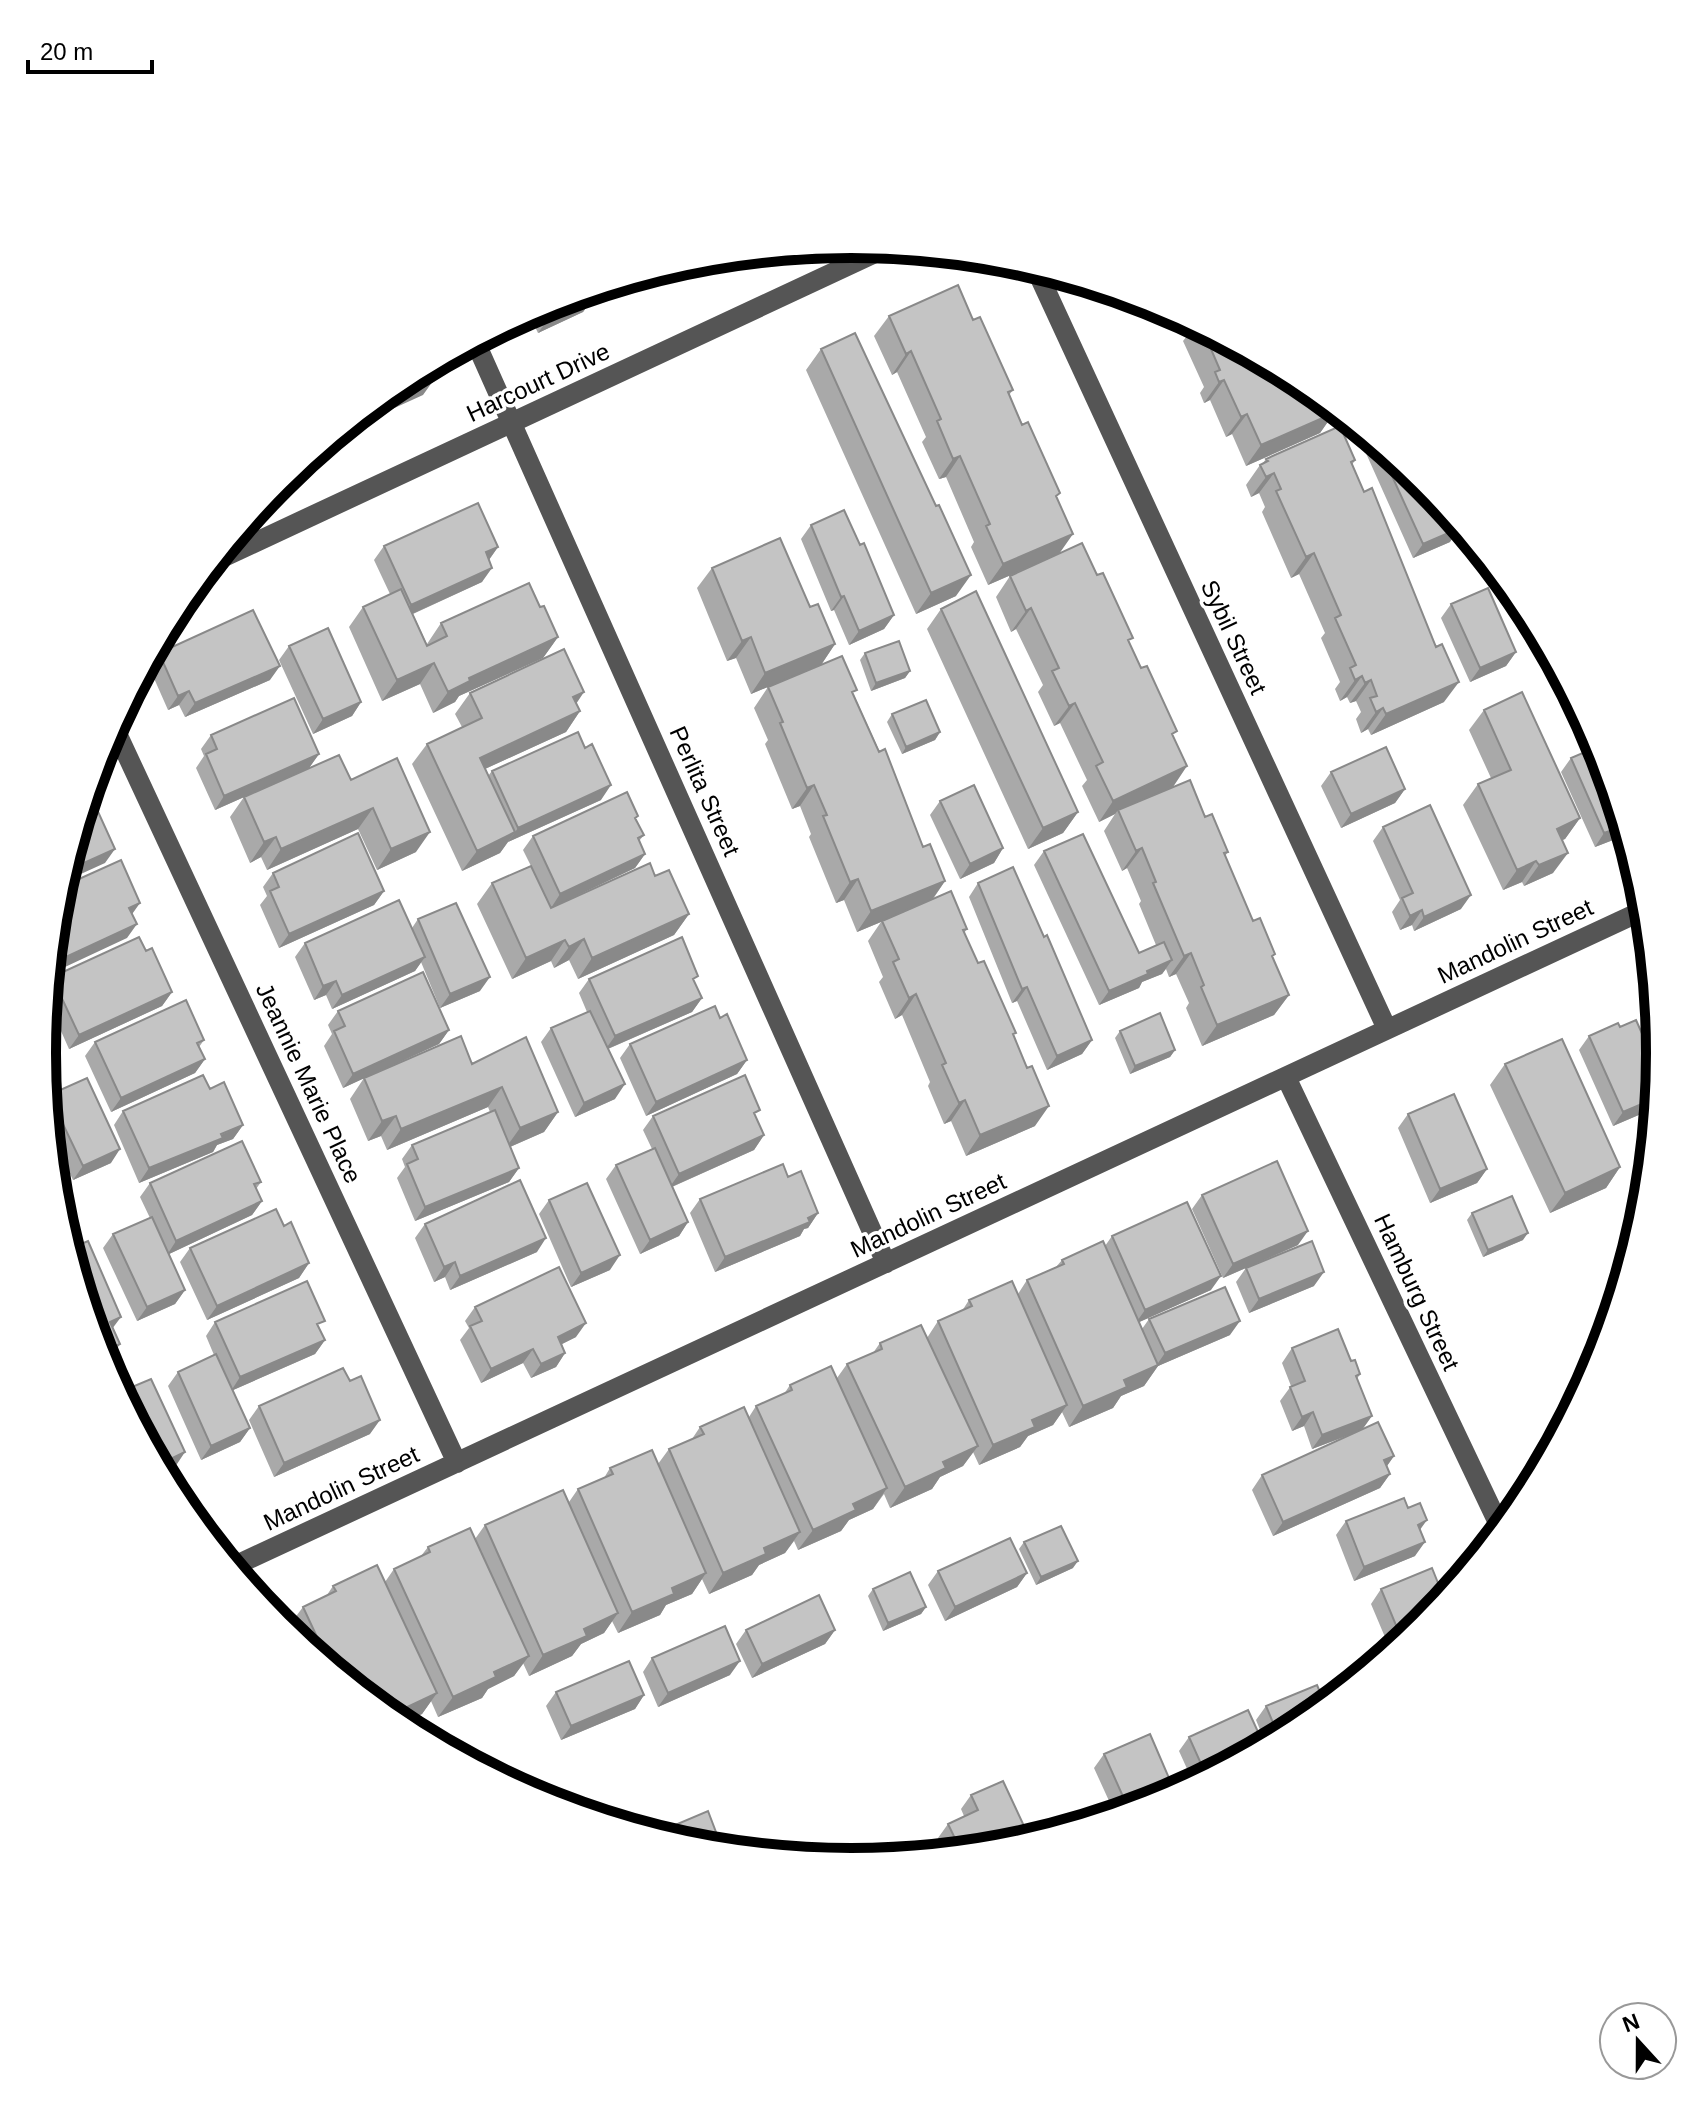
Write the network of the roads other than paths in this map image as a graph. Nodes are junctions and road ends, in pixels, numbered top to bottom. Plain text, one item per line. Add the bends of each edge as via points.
1 (864, 258) edge
2 (1042, 281) edge
3 (479, 350) edge
4 (513, 422) junction
5 (233, 553) edge
6 (120, 741) edge
7 (1634, 915) edge
8 (1387, 1029) junction
9 (1286, 1077) junction
10 (886, 1263) junction
11 (457, 1463) junction
12 (1495, 1517) edge
13 (241, 1563) edge

1 - 4 street, Harcourt Drive
2 - 8 street, Sybil Street
3 - 4 street, Perlita Street
4 - 5 street, Harcourt Drive
4 - 10 street, Perlita Street
6 - 11 street, Jeannie Marie Place
7 - 8 street, Mandolin Street
8 - 9 street, Mandolin Street
9 - 10 street, Mandolin Street
9 - 12 street, Hamburg Street
10 - 11 street, Mandolin Street
11 - 13 street, Mandolin Street

